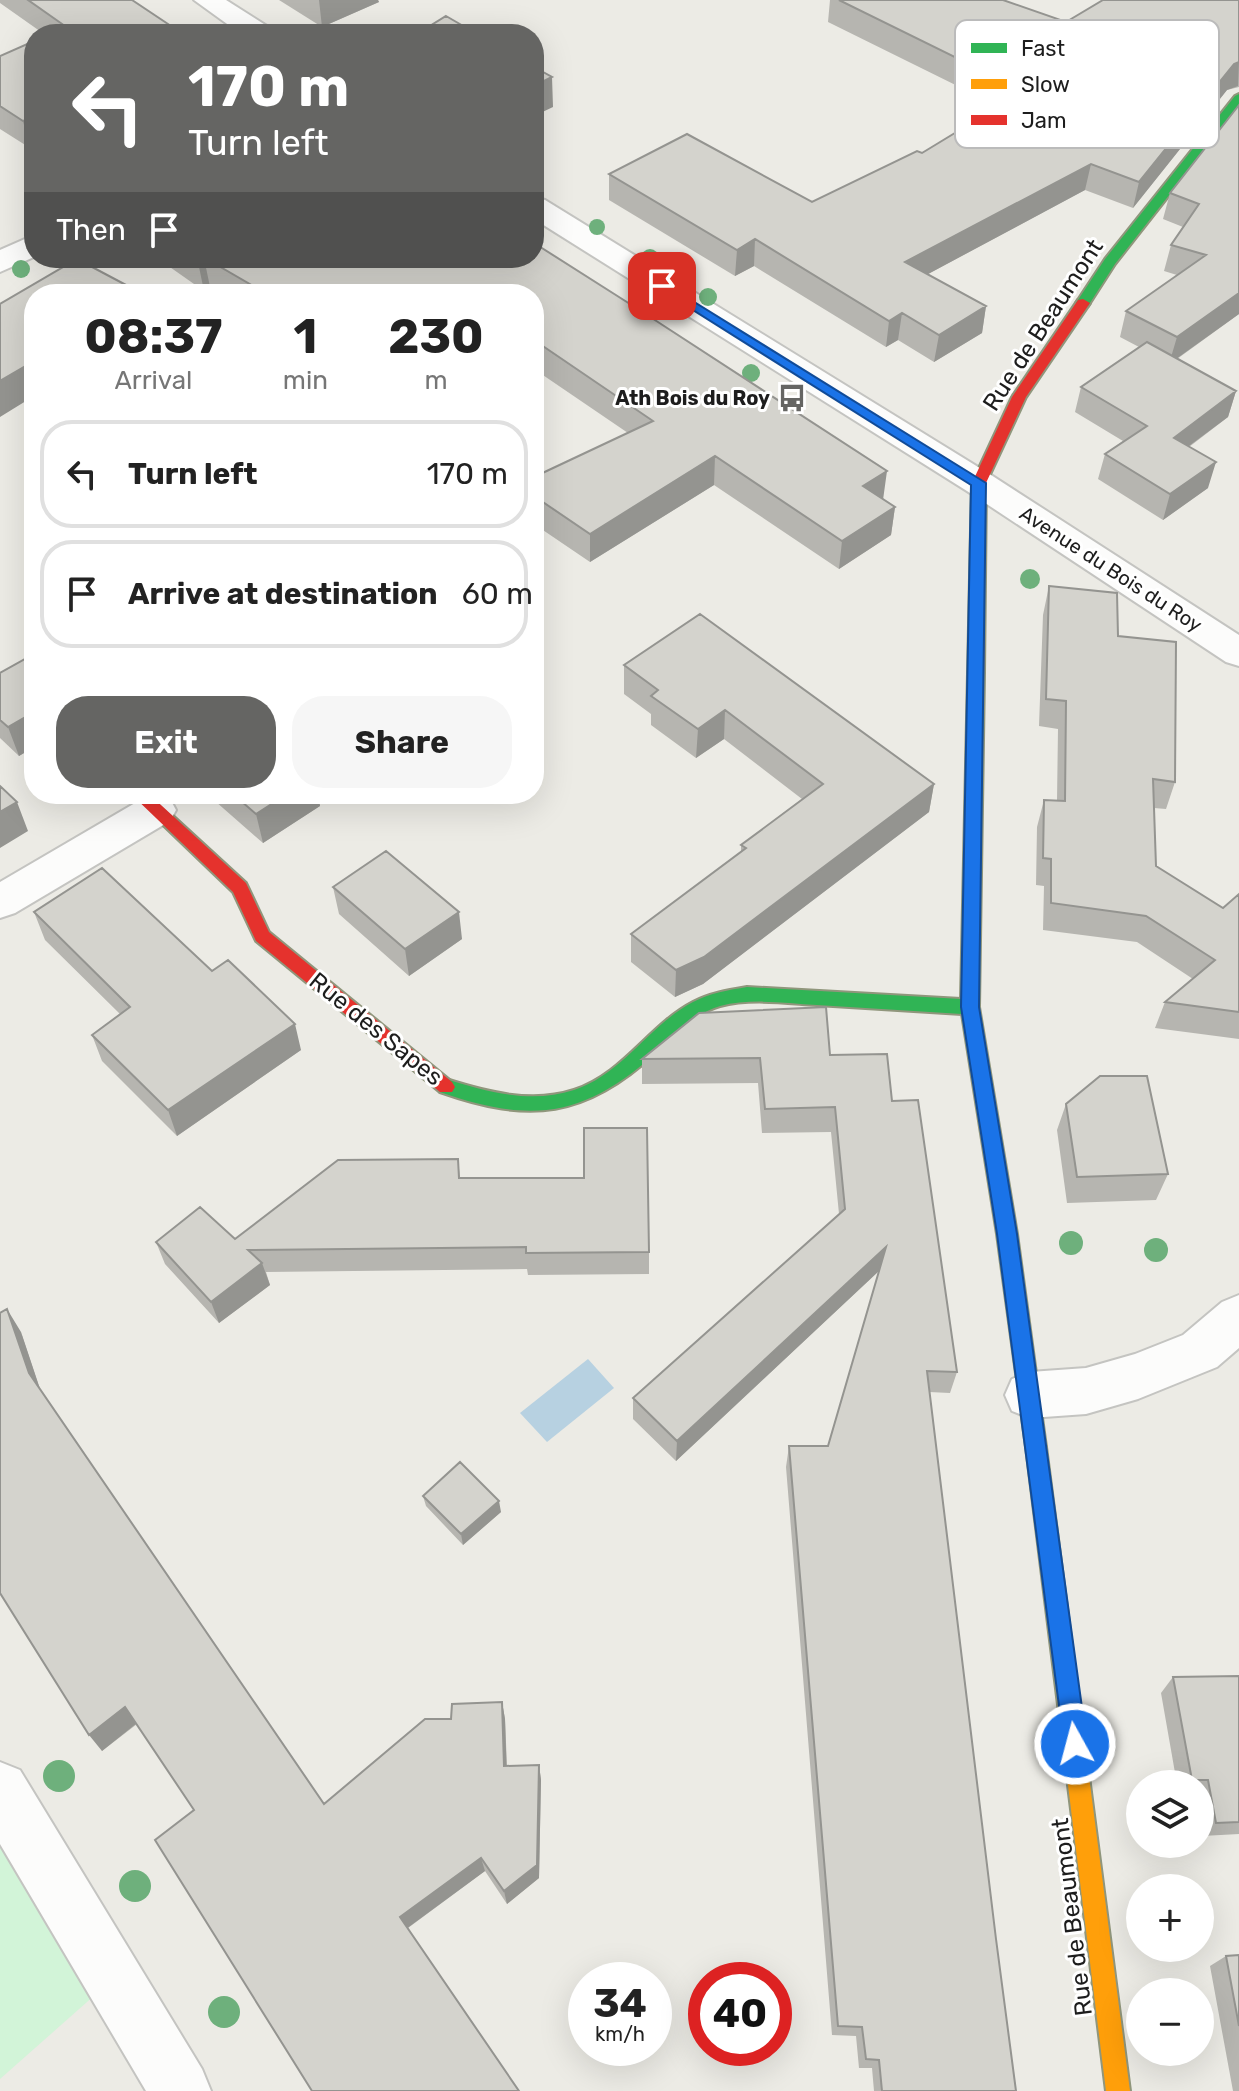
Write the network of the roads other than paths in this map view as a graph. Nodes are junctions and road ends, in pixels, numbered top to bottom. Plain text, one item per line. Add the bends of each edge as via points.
1 (207, 0) edge
2 (244, 24) edge
3 (1239, 98) edge
4 (1219, 123) edge
5 (1200, 148) edge
6 (544, 212) edge
7 (24, 250) edge
8 (0, 263) edge
9 (979, 483) junction
10 (1239, 653) edge
11 (144, 804) edge
12 (149, 804) edge
13 (0, 902) edge
14 (970, 1007) junction
15 (1239, 1317) edge
16 (1030, 1395) junction
17 (0, 1790) edge
18 (180, 2091) edge
19 (1118, 2091) edge

1 - 2 street
3 - 4 street, Rue de Beaumont
5 - 9 street, Rue de Beaumont via 1110,262 1013,407
6 - 9 street, Avenue du Bois du Roy
7 - 8 street
9 - 10 street, Avenue du Bois du Roy
9 - 14 street, Rue de Beaumont
11 - 13 street, Rue des Sapes
12 - 14 street, Rue des Sapes via 240,888 262,936 443,1086 479,1099 553,1103 587,1095 695,1010 747,994
14 - 16 street, Rue de Beaumont
15 - 16 street via 1200,1351 1138,1376 1086,1391
16 - 19 street, Rue de Beaumont
17 - 18 street

